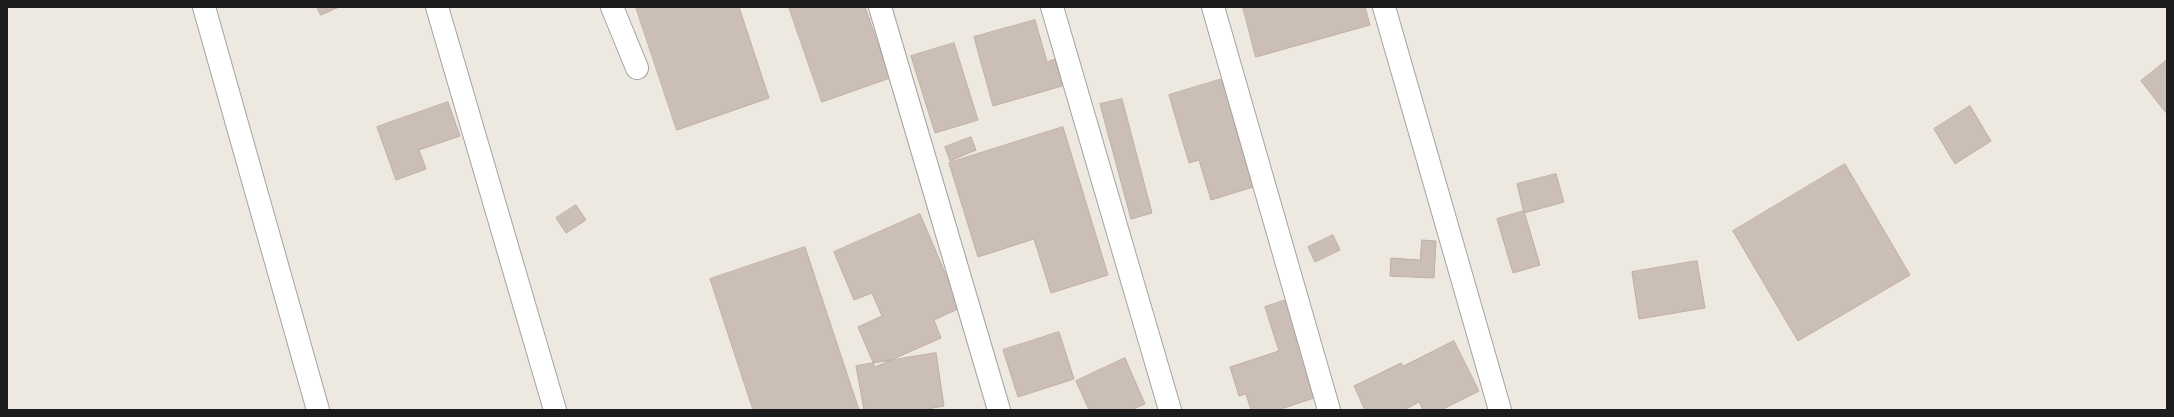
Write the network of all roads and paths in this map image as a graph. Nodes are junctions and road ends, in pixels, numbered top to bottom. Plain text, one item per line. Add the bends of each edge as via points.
1 (204, 7) edge
2 (437, 7) edge
3 (612, 7) edge
4 (880, 7) edge
5 (1052, 7) edge
6 (1213, 7) edge
7 (1384, 7) edge
8 (637, 68) dead end
9 (318, 410) edge
10 (555, 410) edge
11 (999, 410) edge
12 (1170, 410) edge
13 (1329, 410) edge
14 (1500, 410) edge

1 - 9 street
2 - 10 street
3 - 8 street
4 - 11 street
5 - 12 street
6 - 13 street
7 - 14 street

